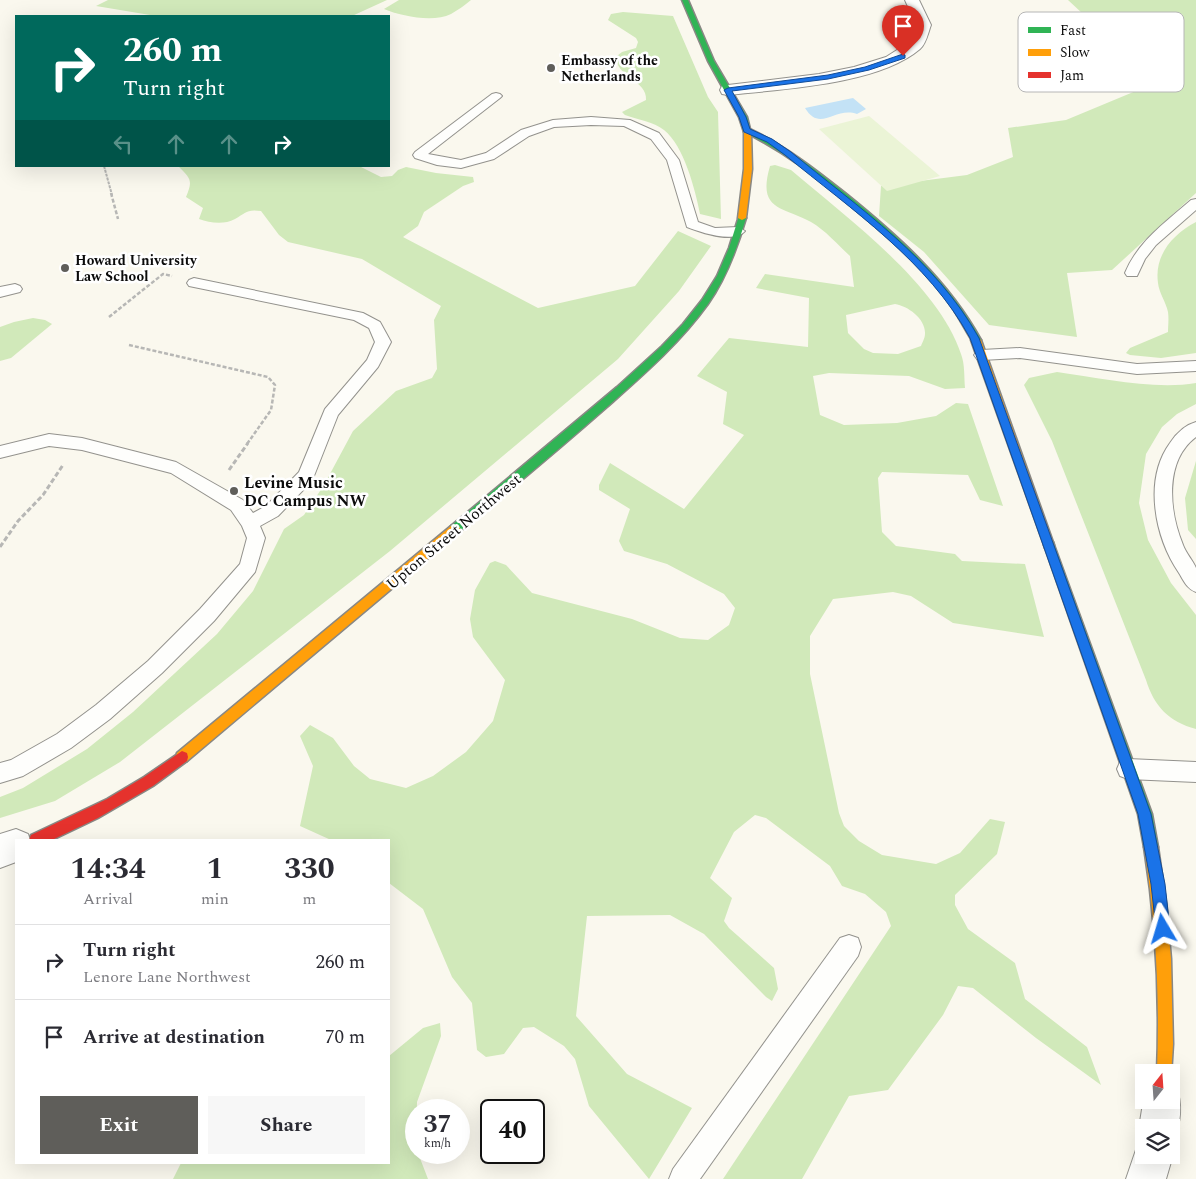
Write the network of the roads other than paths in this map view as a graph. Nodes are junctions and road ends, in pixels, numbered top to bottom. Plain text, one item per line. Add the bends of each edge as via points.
1 (686, 0) edge
2 (912, 0) edge
3 (728, 90) junction
4 (496, 96) dead end
5 (747, 130) junction
6 (1196, 203) edge
7 (738, 231) junction
8 (1132, 273) dead end
9 (194, 283) road end
10 (14, 288) dead end
11 (0, 292) edge
12 (982, 355) junction
13 (1196, 366) edge
14 (1196, 428) edge
15 (0, 452) edge
16 (250, 523) junction
17 (1196, 584) edge
18 (1128, 769) junction
19 (1196, 772) edge
20 (0, 773) edge
21 (39, 839) edge
22 (15, 846) edge
23 (0, 851) edge
24 (850, 947) dead end
25 (1166, 1064) edge
26 (1150, 1164) edge
27 (683, 1179) edge
28 (1146, 1179) edge

1 - 3 street via 699,36
2 - 3 street via 923,17 924,30 918,45 903,56 867,69 828,77
3 - 5 street
4 - 7 lane via 419,155 461,164 490,156 524,133 553,124 626,123 655,136 673,160 692,224 714,232
5 - 7 street, Upton Street Northwest via 746,196
5 - 12 street via 788,153 907,252 939,285 959,312
6 - 8 lane via 1151,242 1138,258
7 - 21 street, Upton Street Northwest via 720,280 688,326 556,446 170,767 109,806
9 - 16 lane via 358,316 375,325 383,342 373,363 331,413 306,476 272,511
10 - 11 lane
12 - 13 lane via 1020,353 1137,369
12 - 18 street
14 - 17 lane via 1172,451 1164,479 1164,509 1171,537 1179,558
15 - 16 lane via 50,440 82,444 176,468 237,505
16 - 20 lane via 256,538 248,567 207,615 102,712 64,741 15,769
18 - 19 lane
18 - 25 street via 1145,814 1158,884 1167,1000
22 - 23 street
24 - 27 lane
26 - 28 street

